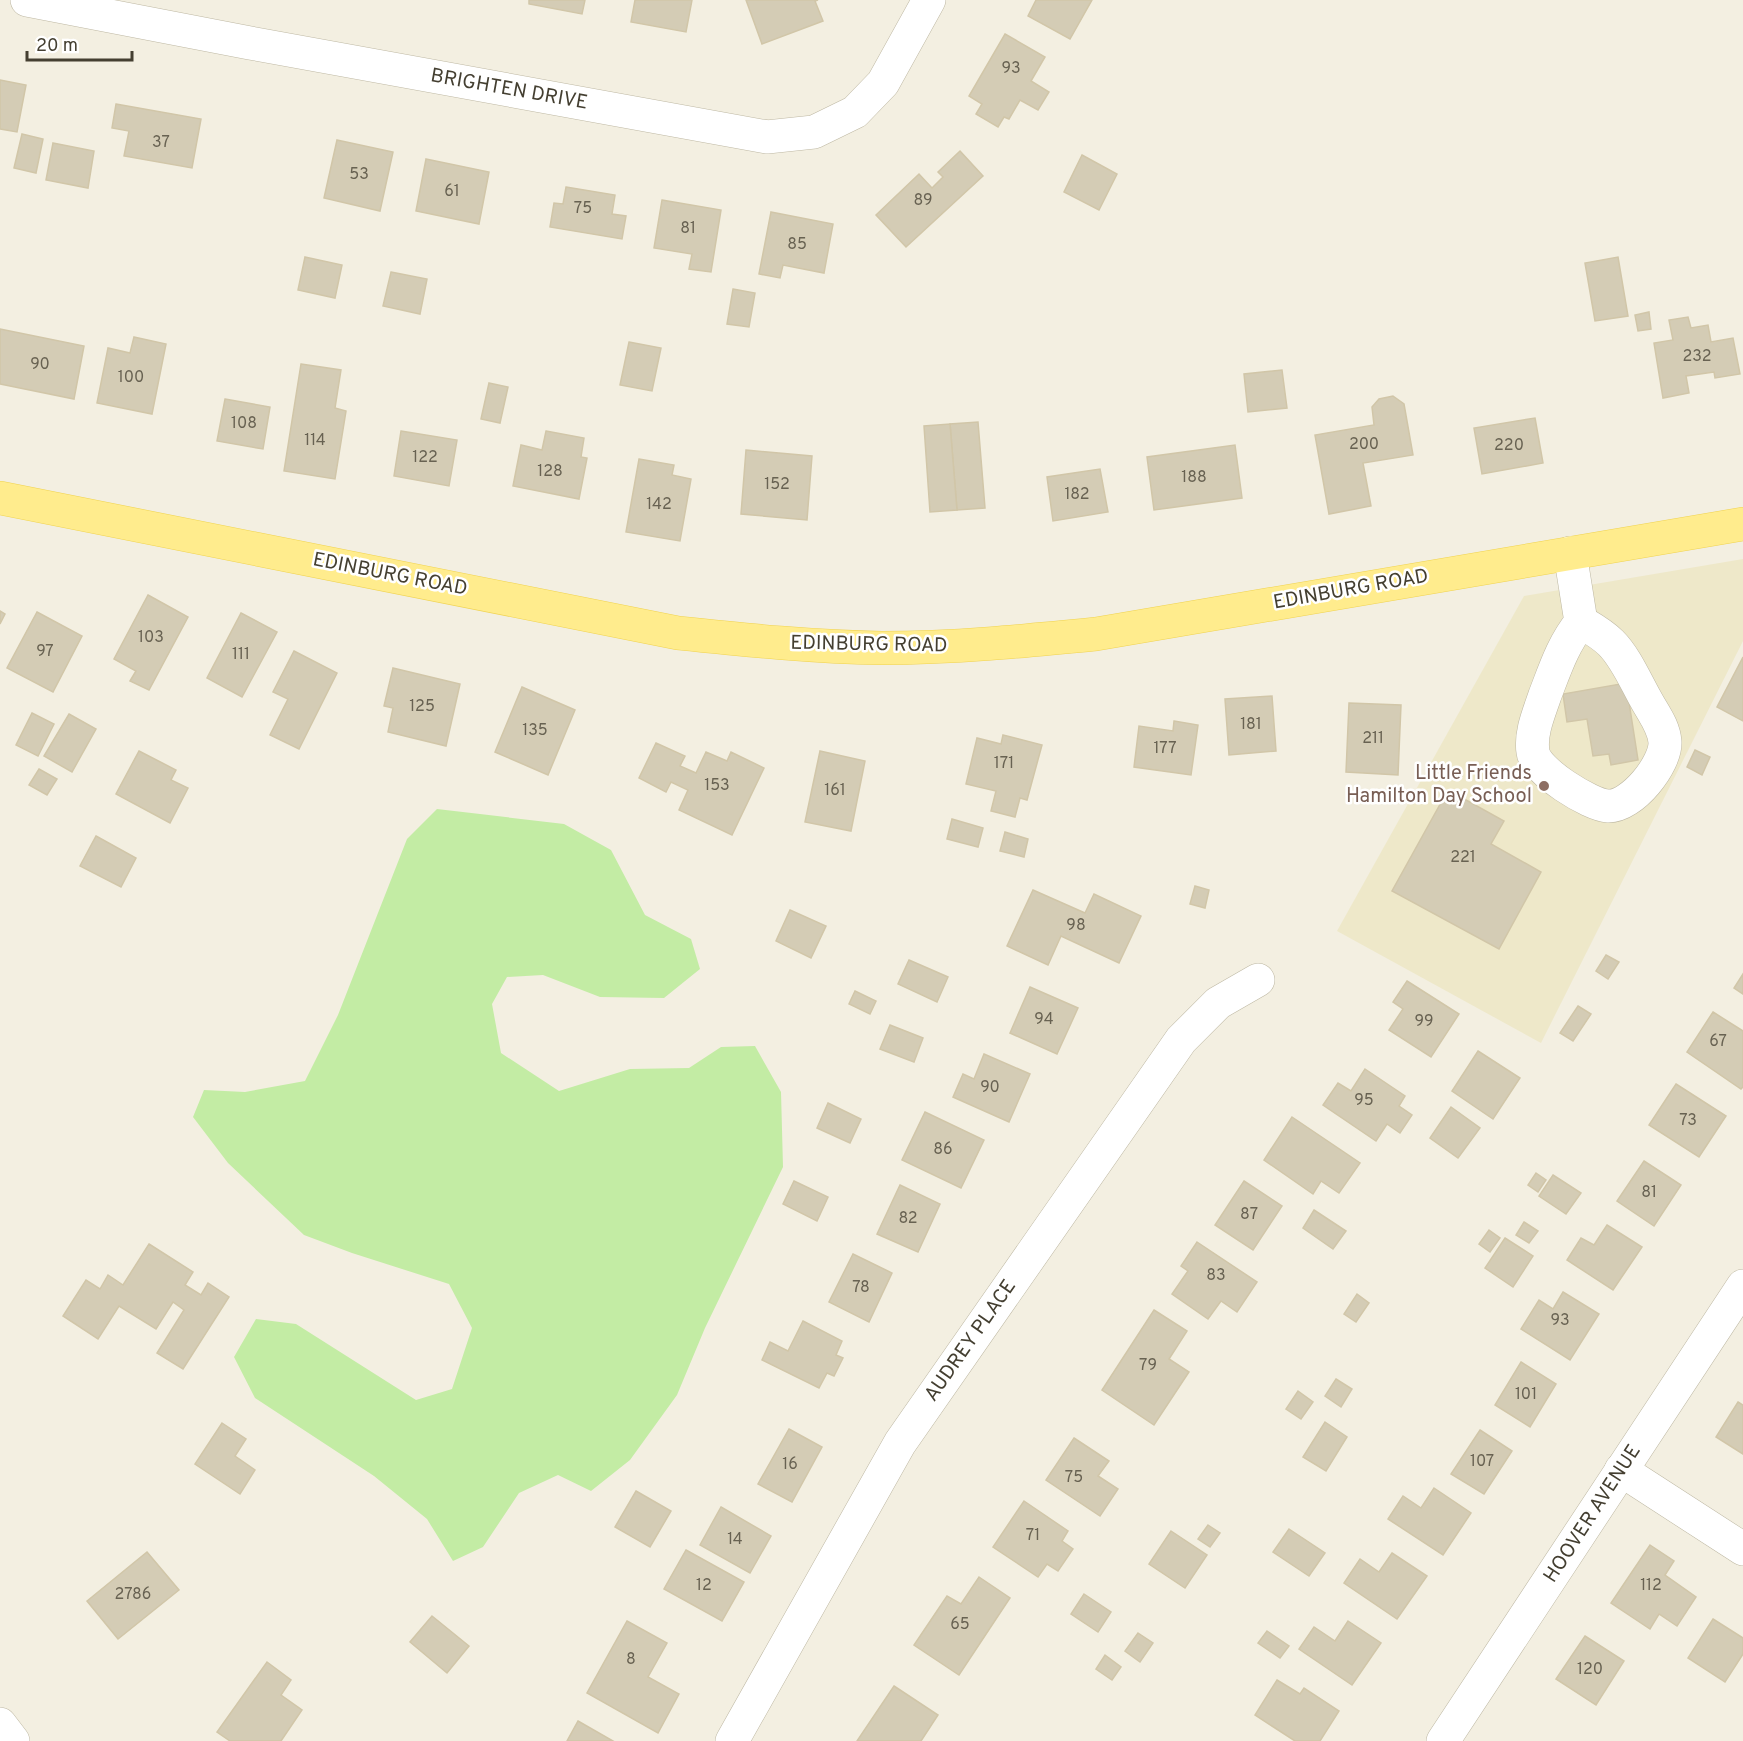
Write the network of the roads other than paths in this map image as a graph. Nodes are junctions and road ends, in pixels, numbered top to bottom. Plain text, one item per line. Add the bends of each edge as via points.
1 (27, 0) edge
2 (928, 0) edge
3 (0, 498) edge
4 (1743, 524) edge
5 (1570, 553) junction
6 (1581, 622) junction
7 (1258, 980) dead end
8 (1743, 1286) edge
9 (1621, 1470) junction
10 (1743, 1549) edge
11 (0, 1724) edge
12 (13, 1741) edge
13 (732, 1741) edge
14 (1443, 1741) edge

1 - 2 street, BRIGHTEN DRIVE via 767,137 814,132 855,112 883,83
3 - 5 main road, EDINBURG ROAD via 678,633 776,644 883,648 990,645 1096,634
4 - 5 main road, EDINBURG ROAD
5 - 6 street
6 - 6 street via 1560,653 1532,739 1533,756 1565,786 1609,806 1624,801 1650,778 1665,744 1662,728 1620,655 1606,639
7 - 13 street, AUDREY PLACE via 1218,1003 1181,1040 900,1443
8 - 9 street, HOOVER AVENUE
9 - 10 street
9 - 14 street, HOOVER AVENUE
11 - 12 street

